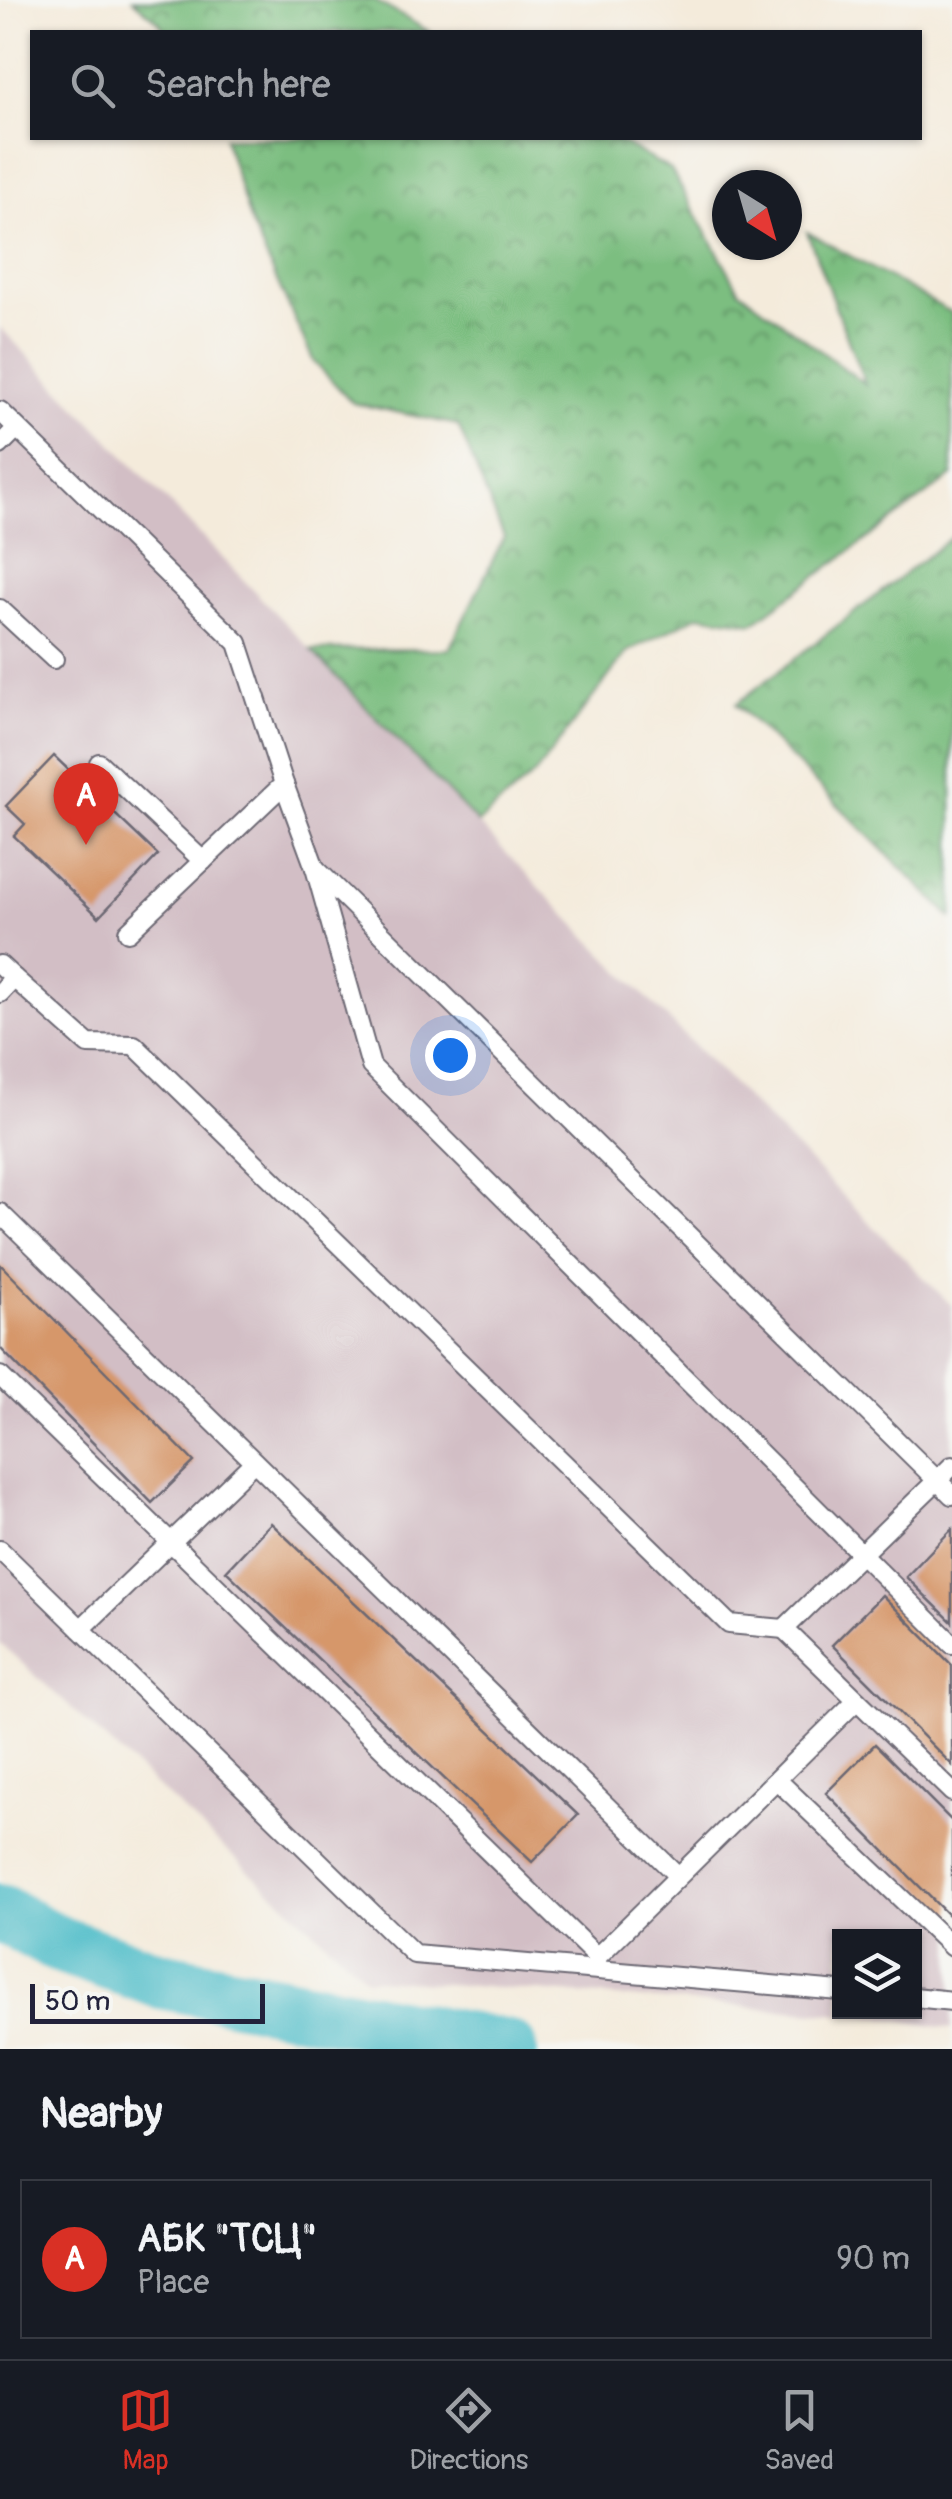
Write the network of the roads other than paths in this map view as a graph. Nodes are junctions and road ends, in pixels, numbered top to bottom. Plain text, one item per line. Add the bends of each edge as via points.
1 (0, 412) edge
2 (17, 428) junction
3 (0, 445) edge
4 (0, 608) edge
5 (54, 660) dead end
6 (99, 763) dead end
7 (284, 784) junction
8 (204, 861) junction
9 (315, 868) junction
10 (128, 932) dead end
11 (7, 972) edge
12 (0, 992) edge
13 (0, 1214) edge
14 (0, 1376) edge
15 (254, 1462) junction
16 (952, 1466) edge
17 (938, 1480) junction
18 (952, 1495) edge
19 (171, 1542) junction
20 (0, 1550) edge
21 (861, 1554) junction
22 (784, 1629) junction
23 (82, 1630) junction
24 (952, 1644) edge
25 (857, 1700) junction
26 (776, 1780) junction
27 (952, 1792) edge
28 (678, 1876) junction
29 (952, 1947) edge
30 (598, 1964) junction
31 (832, 1990) edge
32 (922, 1998) edge
33 (952, 2000) edge

1 - 2 lane
2 - 3 lane
2 - 7 lane via 238,643
4 - 5 lane
6 - 8 lane
7 - 8 lane
7 - 9 lane
8 - 10 lane
9 - 17 lane
9 - 21 lane via 372,1066
11 - 12 lane
11 - 22 lane via 88,1044 134,1045 729,1624
13 - 15 lane
14 - 19 lane
15 - 19 lane
15 - 28 lane
16 - 17 lane
17 - 18 lane
17 - 21 lane
19 - 23 lane
19 - 30 lane
20 - 23 lane
21 - 22 lane
21 - 24 lane
22 - 25 lane
23 - 30 lane via 414,1954
25 - 26 lane
25 - 27 lane
26 - 28 lane
26 - 29 lane
28 - 30 lane
30 - 31 lane
32 - 33 lane

